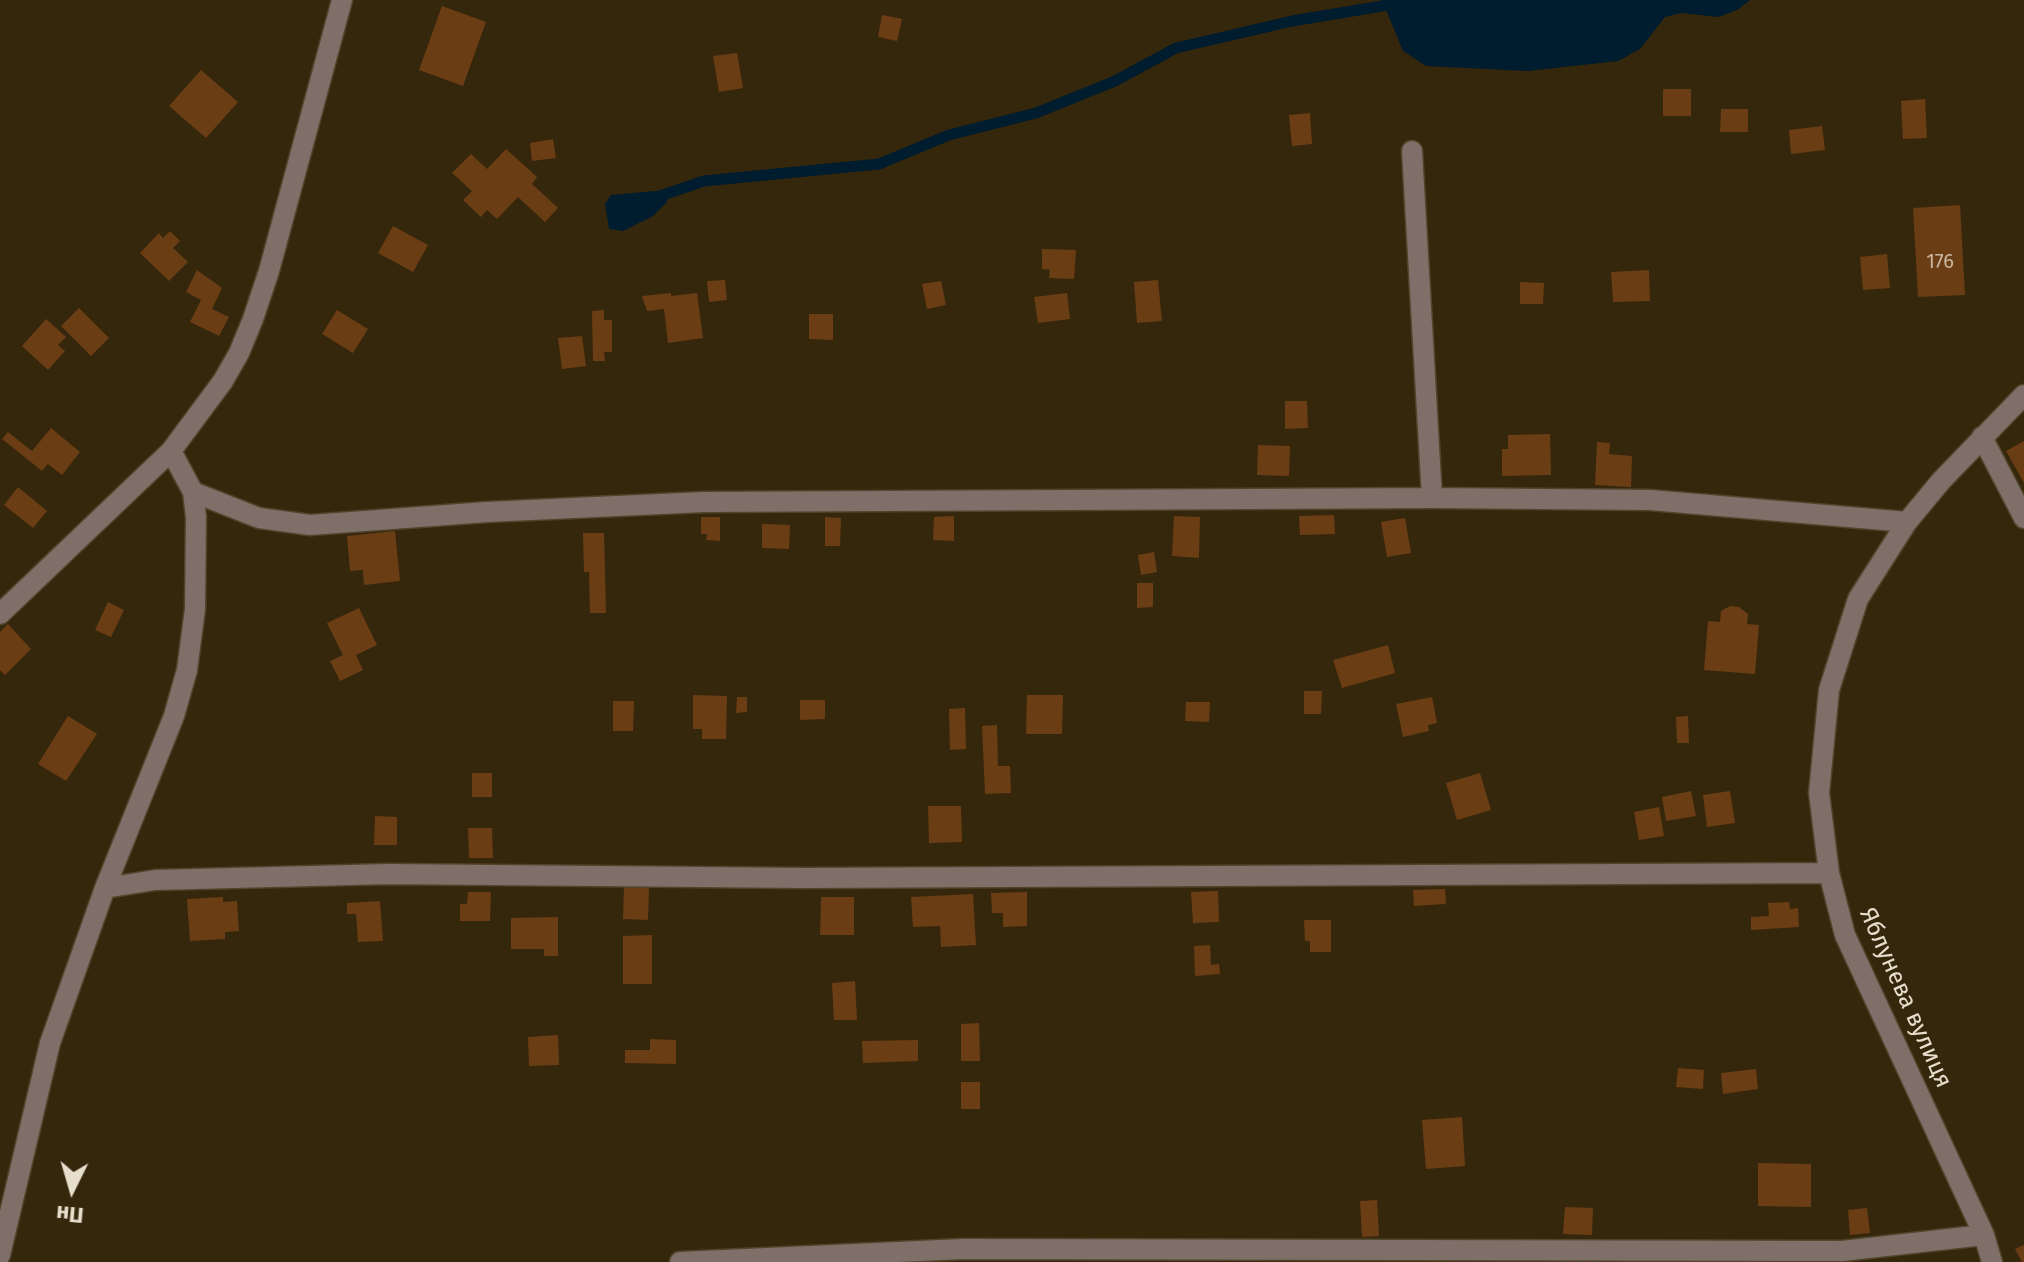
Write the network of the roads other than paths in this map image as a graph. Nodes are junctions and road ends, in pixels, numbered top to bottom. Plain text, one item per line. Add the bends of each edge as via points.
1 (342, 0) edge
2 (1412, 151) dead end
3 (2024, 395) edge
4 (1982, 437) junction
5 (171, 451) junction
6 (193, 492) junction
7 (1432, 498) junction
8 (2024, 518) edge
9 (1907, 522) junction
10 (0, 614) edge
11 (1829, 873) junction
12 (105, 888) junction
13 (1984, 1235) junction
14 (0, 1255) edge
15 (680, 1262) edge
16 (1992, 1262) edge

1 - 5 street via 253,319 223,381
2 - 7 street
3 - 4 street, Яблунева вулиця
4 - 8 street
4 - 9 street, Яблунева вулиця
5 - 6 street
5 - 10 street
6 - 7 street via 259,518 310,525 704,502
6 - 12 street via 195,609 183,688
7 - 9 street via 1650,500
9 - 11 street, Яблунева вулиця via 1858,599 1835,662 1819,793
11 - 12 street via 835,878 389,874 155,880
11 - 13 street, Яблунева вулиця via 1854,959
12 - 14 street via 50,1043
13 - 15 street via 1842,1251 963,1249
13 - 16 street, Яблунева вулиця

